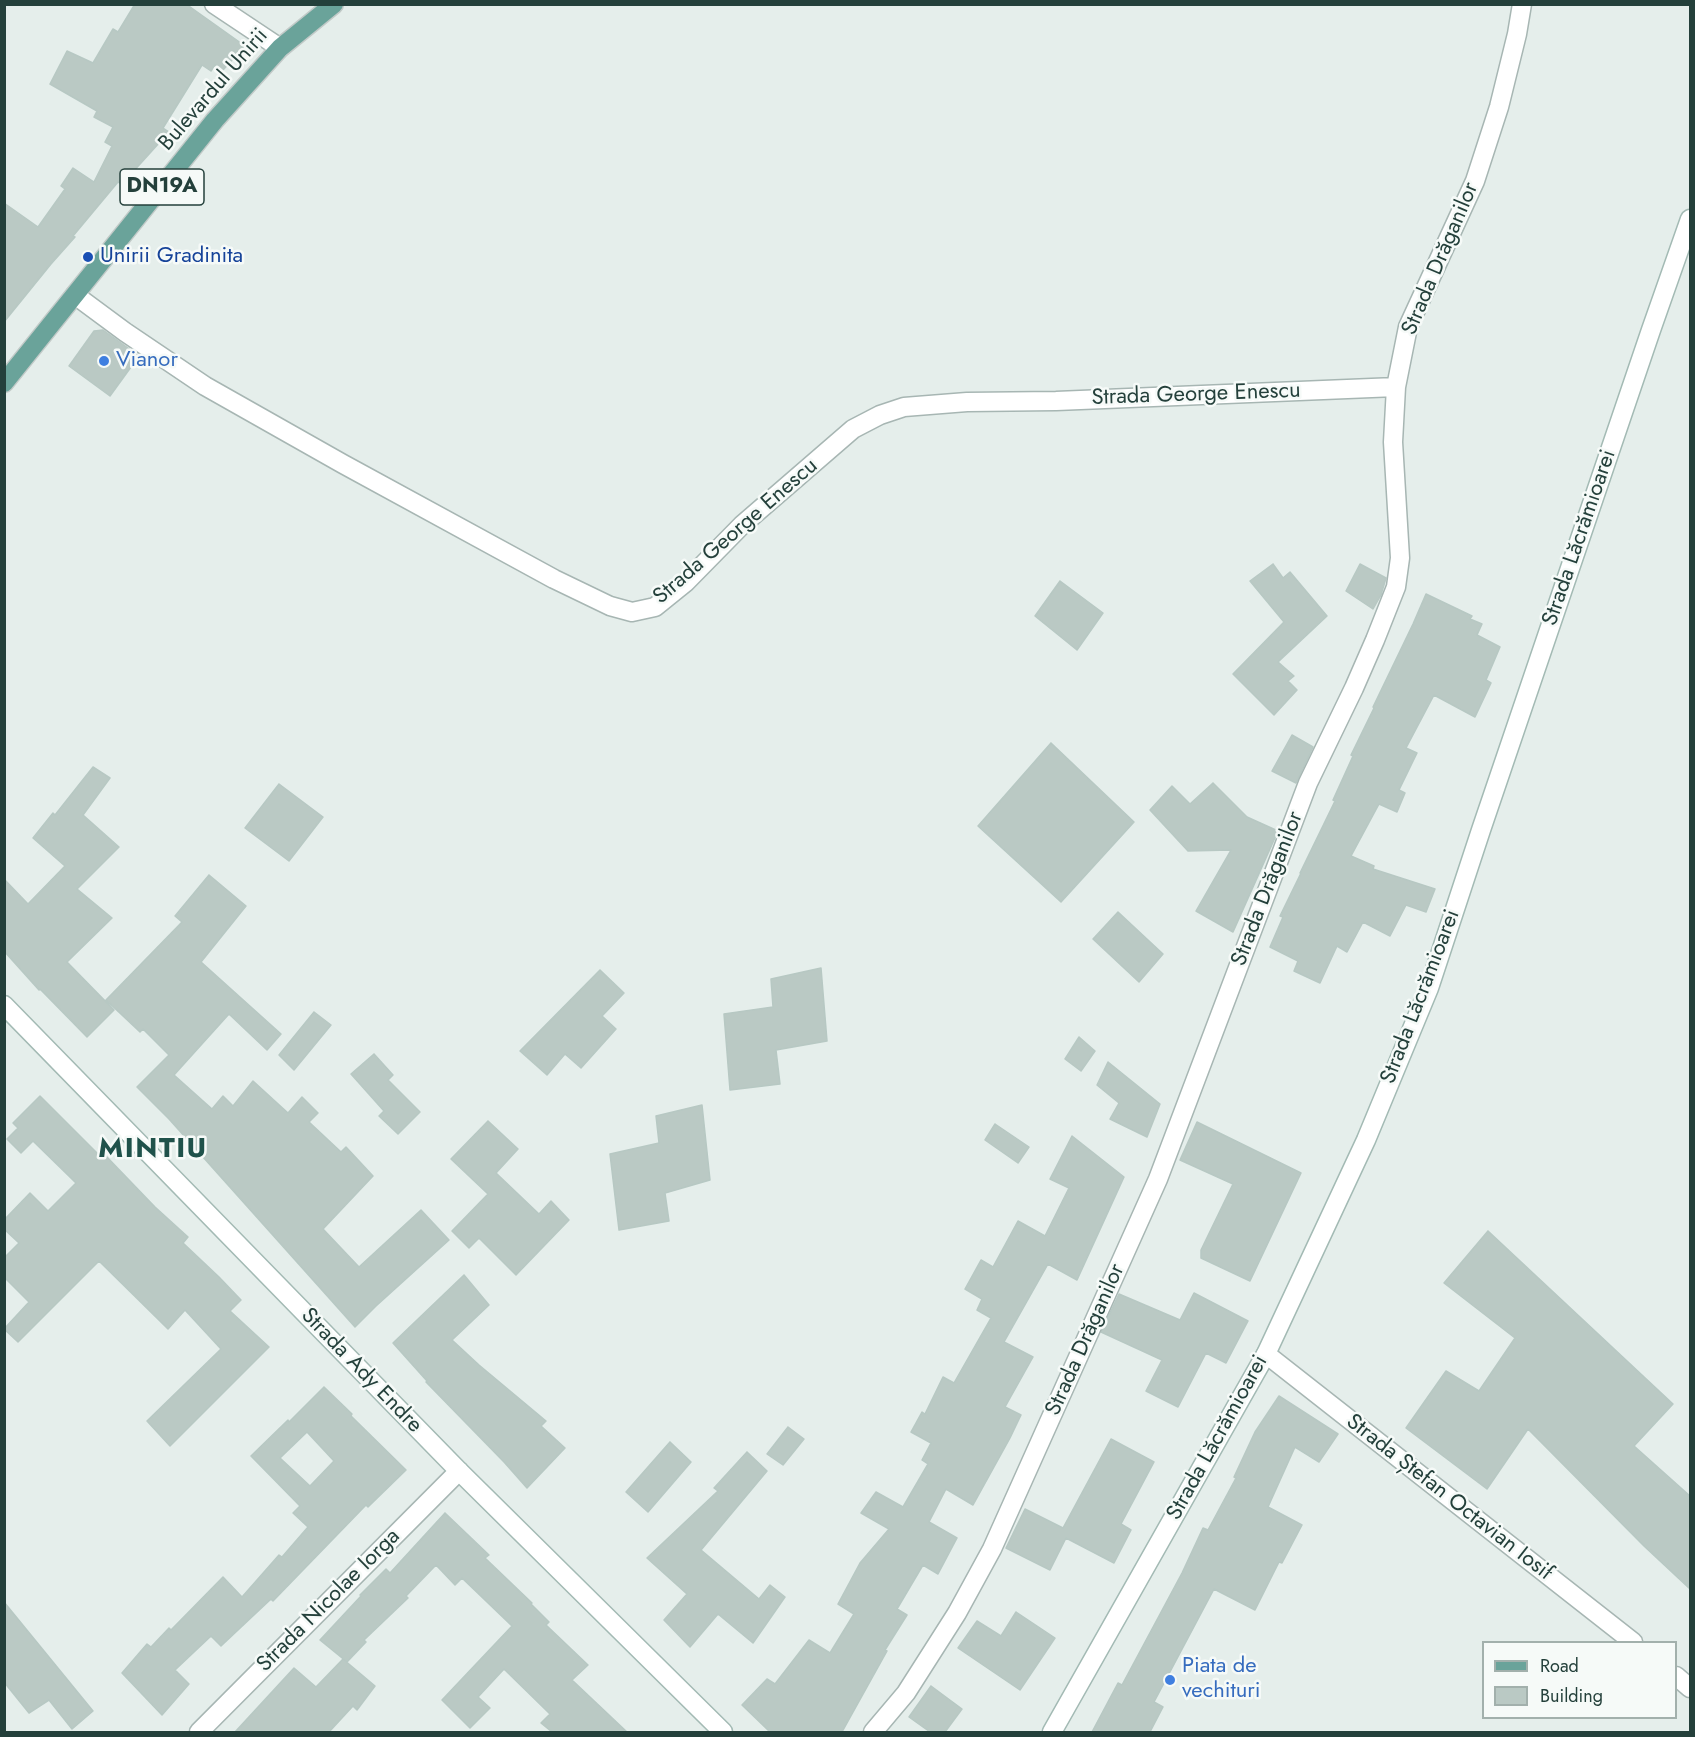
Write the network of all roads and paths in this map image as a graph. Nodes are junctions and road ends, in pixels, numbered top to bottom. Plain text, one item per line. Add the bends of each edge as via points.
1 (214, 4) edge
2 (334, 4) edge
3 (1522, 4) edge
4 (280, 48) junction
5 (1690, 219) edge
6 (75, 295) junction
7 (4, 383) edge
8 (1396, 387) junction
9 (4, 1005) edge
10 (1266, 1353) junction
11 (459, 1471) junction
12 (1632, 1641) edge
13 (1677, 1677) edge
14 (1690, 1688) edge
15 (199, 1732) edge
16 (723, 1732) edge
17 (873, 1732) edge
18 (1052, 1732) edge

1 - 4 street
2 - 4 main road, Bulevardul Unirii / DN19A
3 - 8 street, Strada Drăganilor via 1499,107 1478,171 1408,327
4 - 6 main road, Bulevardul Unirii / DN19A via 215,120
5 - 10 street, Strada Lăcrămioarei via 1430,987 1366,1140
6 - 7 main road, Bulevardul Unirii / DN19A
6 - 8 street, Strada George Enescu via 205,386 333,459 554,579 610,606 632,612 655,607 686,582 742,525 853,429 904,407
8 - 17 street, Strada Drăganilor via 1393,442 1400,558 1392,598 1308,783 1158,1179 992,1549 906,1693
9 - 11 street, Strada Ady Endre
10 - 12 street, Strada Ștefan Octavian Iosif
10 - 18 street, Strada Lăcrămioarei
11 - 15 street, Strada Nicolae Iorga
11 - 16 street, Strada Ady Endre
13 - 14 street

